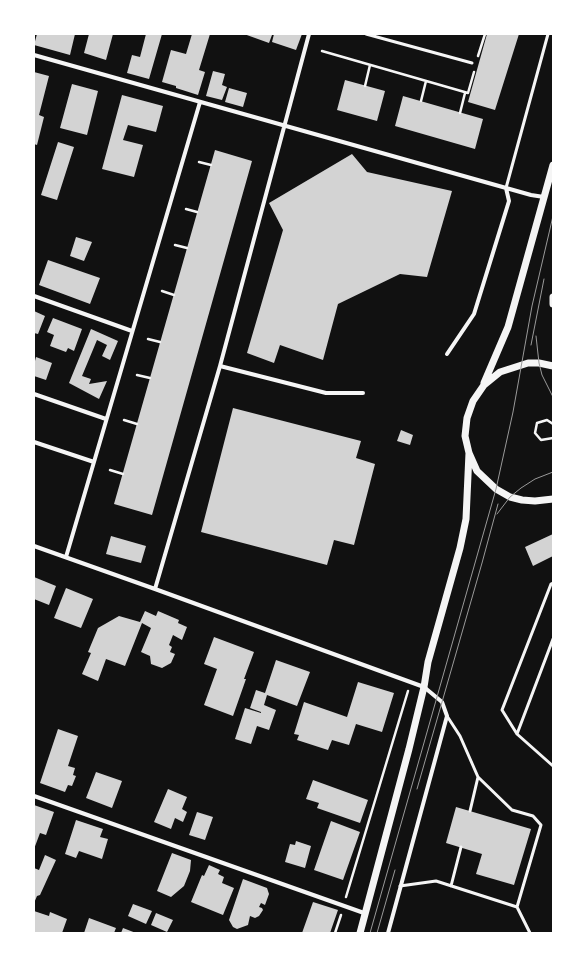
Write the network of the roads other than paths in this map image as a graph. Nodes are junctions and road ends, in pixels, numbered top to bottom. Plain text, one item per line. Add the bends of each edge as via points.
1 (309, 34) edge
2 (366, 34) edge
3 (548, 34) edge
4 (34, 55) edge
5 (472, 64) dead end
6 (200, 102) junction
7 (284, 125) junction
8 (553, 165) edge
9 (506, 188) junction
10 (543, 199) junction
11 (34, 296) edge
12 (553, 297) edge
13 (553, 304) edge
14 (132, 332) junction
15 (447, 354) dead end
16 (220, 366) junction
17 (553, 366) edge
18 (484, 385) junction
19 (34, 394) edge
20 (363, 394) dead end
21 (106, 419) junction
22 (34, 442) edge
23 (469, 453) junction
24 (94, 462) junction
25 (553, 498) edge
26 (34, 546) edge
27 (66, 558) junction
28 (553, 583) edge
29 (155, 589) junction
30 (553, 640) edge
31 (424, 687) junction
32 (447, 716) junction
33 (517, 734) junction
34 (553, 766) edge
35 (478, 777) junction
36 (34, 796) edge
37 (470, 811) dead end
38 (461, 848) dead end
39 (400, 886) junction
40 (451, 886) junction
41 (518, 907) junction
42 (364, 913) junction
43 (360, 933) edge
44 (388, 933) edge
45 (530, 933) edge

1 - 7 street
2 - 5 lane
3 - 9 lane
4 - 6 street
6 - 7 street
6 - 14 street
7 - 9 street
7 - 16 street
8 - 10 street
9 - 10 street
9 - 15 street via 509,201 474,314
10 - 18 street via 508,327
11 - 14 street
12 - 13 street
14 - 21 street
16 - 20 street via 326,393
16 - 29 street
17 - 18 street via 528,363 500,372
18 - 23 street via 473,400 467,418 465,436
19 - 21 street
21 - 24 street
22 - 24 street
23 - 25 street via 477,471 500,492 522,500
23 - 31 street via 466,519 428,662
24 - 27 street
26 - 27 street
27 - 29 street
28 - 33 lane via 502,710
29 - 31 street
30 - 33 lane
31 - 32 street via 442,702
31 - 42 street
32 - 35 lane via 460,736
32 - 39 street
33 - 34 lane
35 - 37 lane
35 - 41 lane via 512,810 533,816 540,825
36 - 42 street
38 - 40 lane
39 - 40 lane via 436,881
39 - 44 street
40 - 41 lane
41 - 45 lane
42 - 43 street

